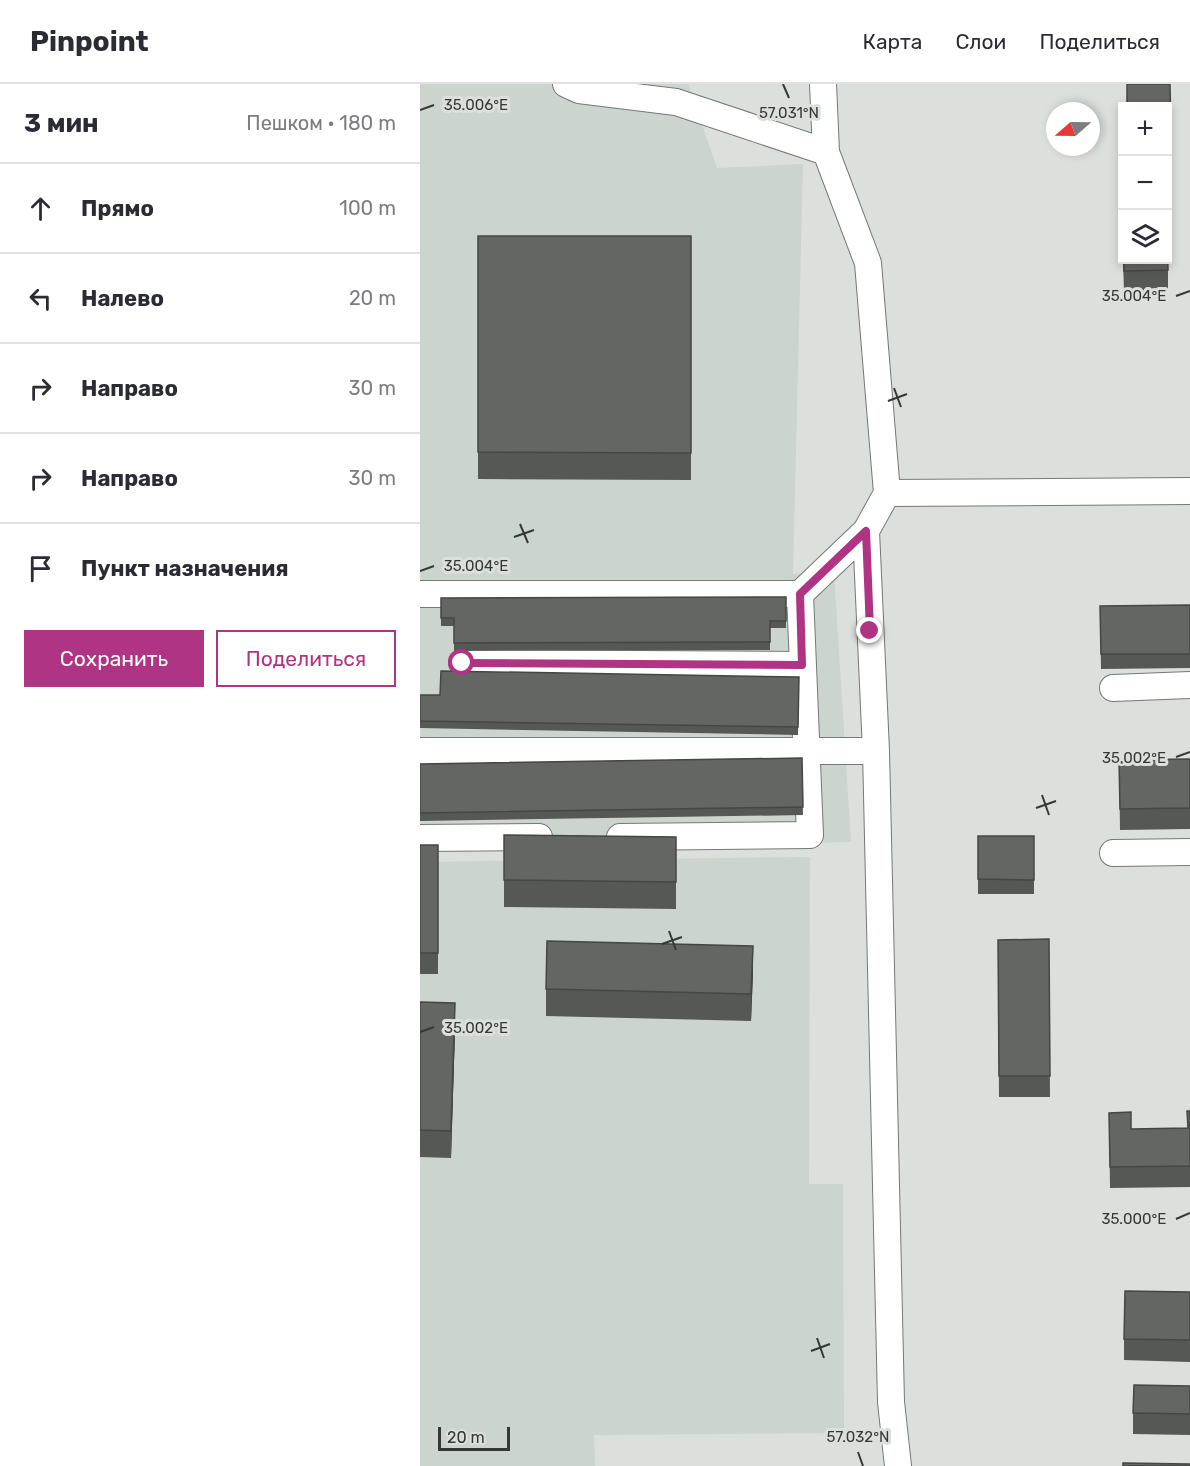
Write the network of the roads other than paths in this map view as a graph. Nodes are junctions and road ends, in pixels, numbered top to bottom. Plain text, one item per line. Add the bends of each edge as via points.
1 (566, 84) edge
2 (823, 84) edge
3 (826, 152) junction
4 (1190, 491) edge
5 (887, 493) junction
6 (866, 531) junction
7 (420, 594) edge
8 (800, 594) junction
9 (462, 663) dead end
10 (802, 665) junction
11 (1190, 685) edge
12 (1113, 688) dead end
13 (420, 751) edge
14 (806, 751) junction
15 (876, 751) junction
16 (562, 837) edge
17 (597, 837) edge
18 (420, 838) edge
19 (1190, 852) edge
20 (1113, 853) dead end
21 (898, 1466) edge

1 - 3 street via 579,90 676,102
2 - 3 street
3 - 5 street via 868,263
4 - 5 street
5 - 6 street
6 - 8 street
6 - 15 street
7 - 8 street
8 - 10 street
9 - 10 street
10 - 14 street
11 - 12 street
13 - 14 street
14 - 15 street
14 - 17 street via 810,836
15 - 21 street via 891,1402
16 - 18 street
19 - 20 street

